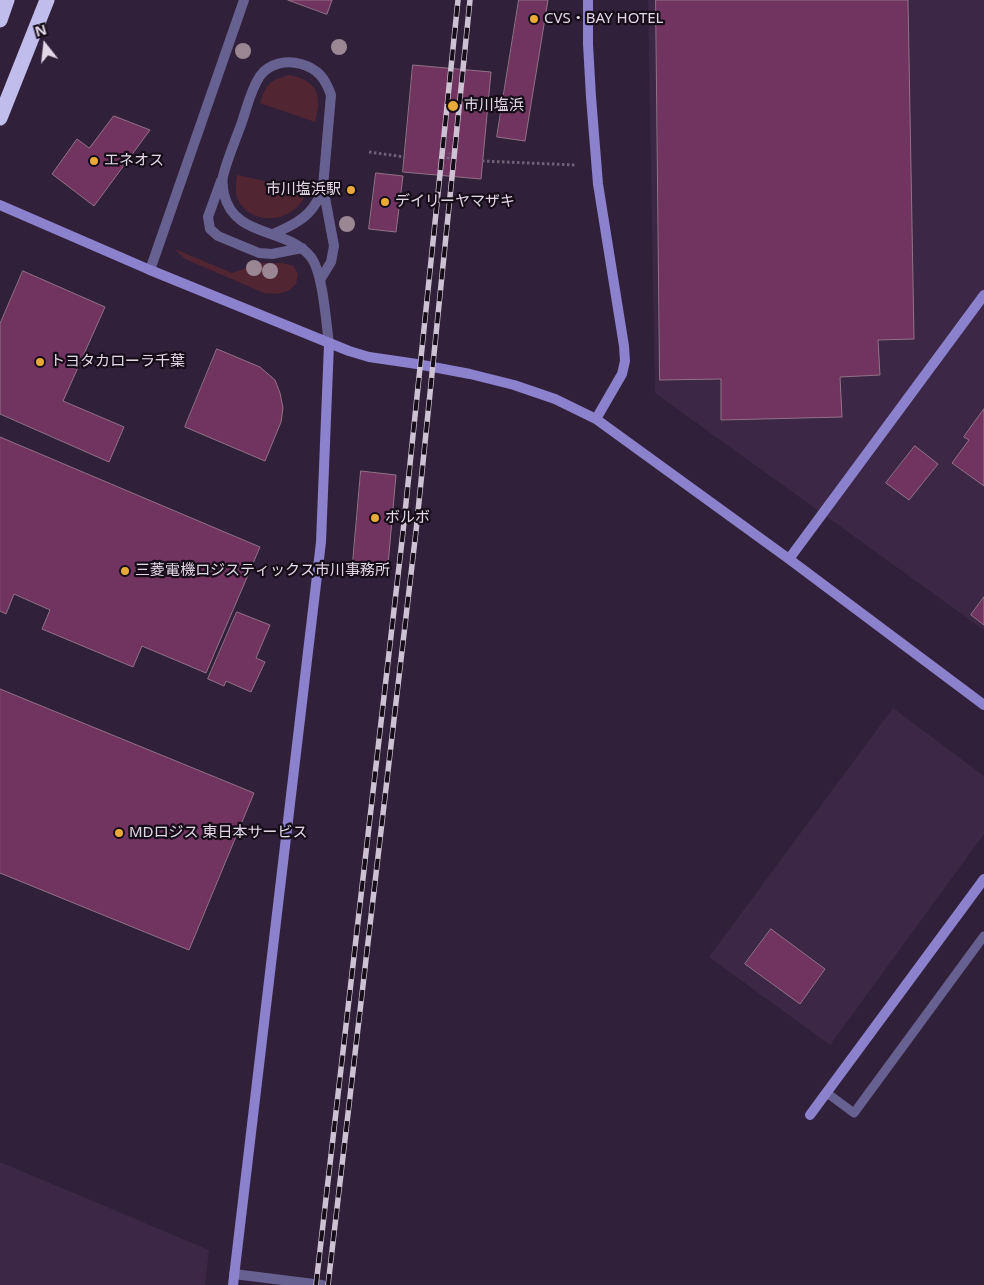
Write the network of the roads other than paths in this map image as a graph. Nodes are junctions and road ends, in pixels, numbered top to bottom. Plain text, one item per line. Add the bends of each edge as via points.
1 (7, 0) edge
2 (47, 0) edge
3 (244, 0) edge
4 (588, 0) edge
5 (0, 20) edge
6 (0, 118) edge
7 (222, 177) junction
8 (323, 187) junction
9 (0, 206) edge
10 (272, 234) junction
11 (302, 248) junction
12 (150, 270) junction
13 (320, 280) junction
14 (984, 295) edge
15 (329, 344) junction
16 (596, 419) junction
17 (789, 559) junction
18 (984, 706) edge
19 (984, 880) edge
20 (984, 936) edge
21 (826, 1093) junction
22 (810, 1115) dead end
23 (234, 1280) edge
24 (322, 1285) edge

1 - 5 highway
2 - 6 highway
3 - 12 street
4 - 16 street via 598,184 624,346 622,374
7 - 8 street via 260,76 279,63 293,63 310,67 320,74 331,95
7 - 10 street via 224,194 235,216 245,224
7 - 11 street via 208,217 210,229 218,236 258,253 272,254
8 - 10 street via 308,214 288,228
8 - 13 street via 334,246 331,262
9 - 12 street
10 - 11 street
11 - 13 street via 310,256
12 - 15 street
13 - 15 street
14 - 17 street
15 - 16 street via 369,357 514,385 555,399
15 - 23 street via 321,542
16 - 17 street
17 - 18 street
19 - 21 street
20 - 21 lane via 854,1113
21 - 22 street
23 - 24 street

